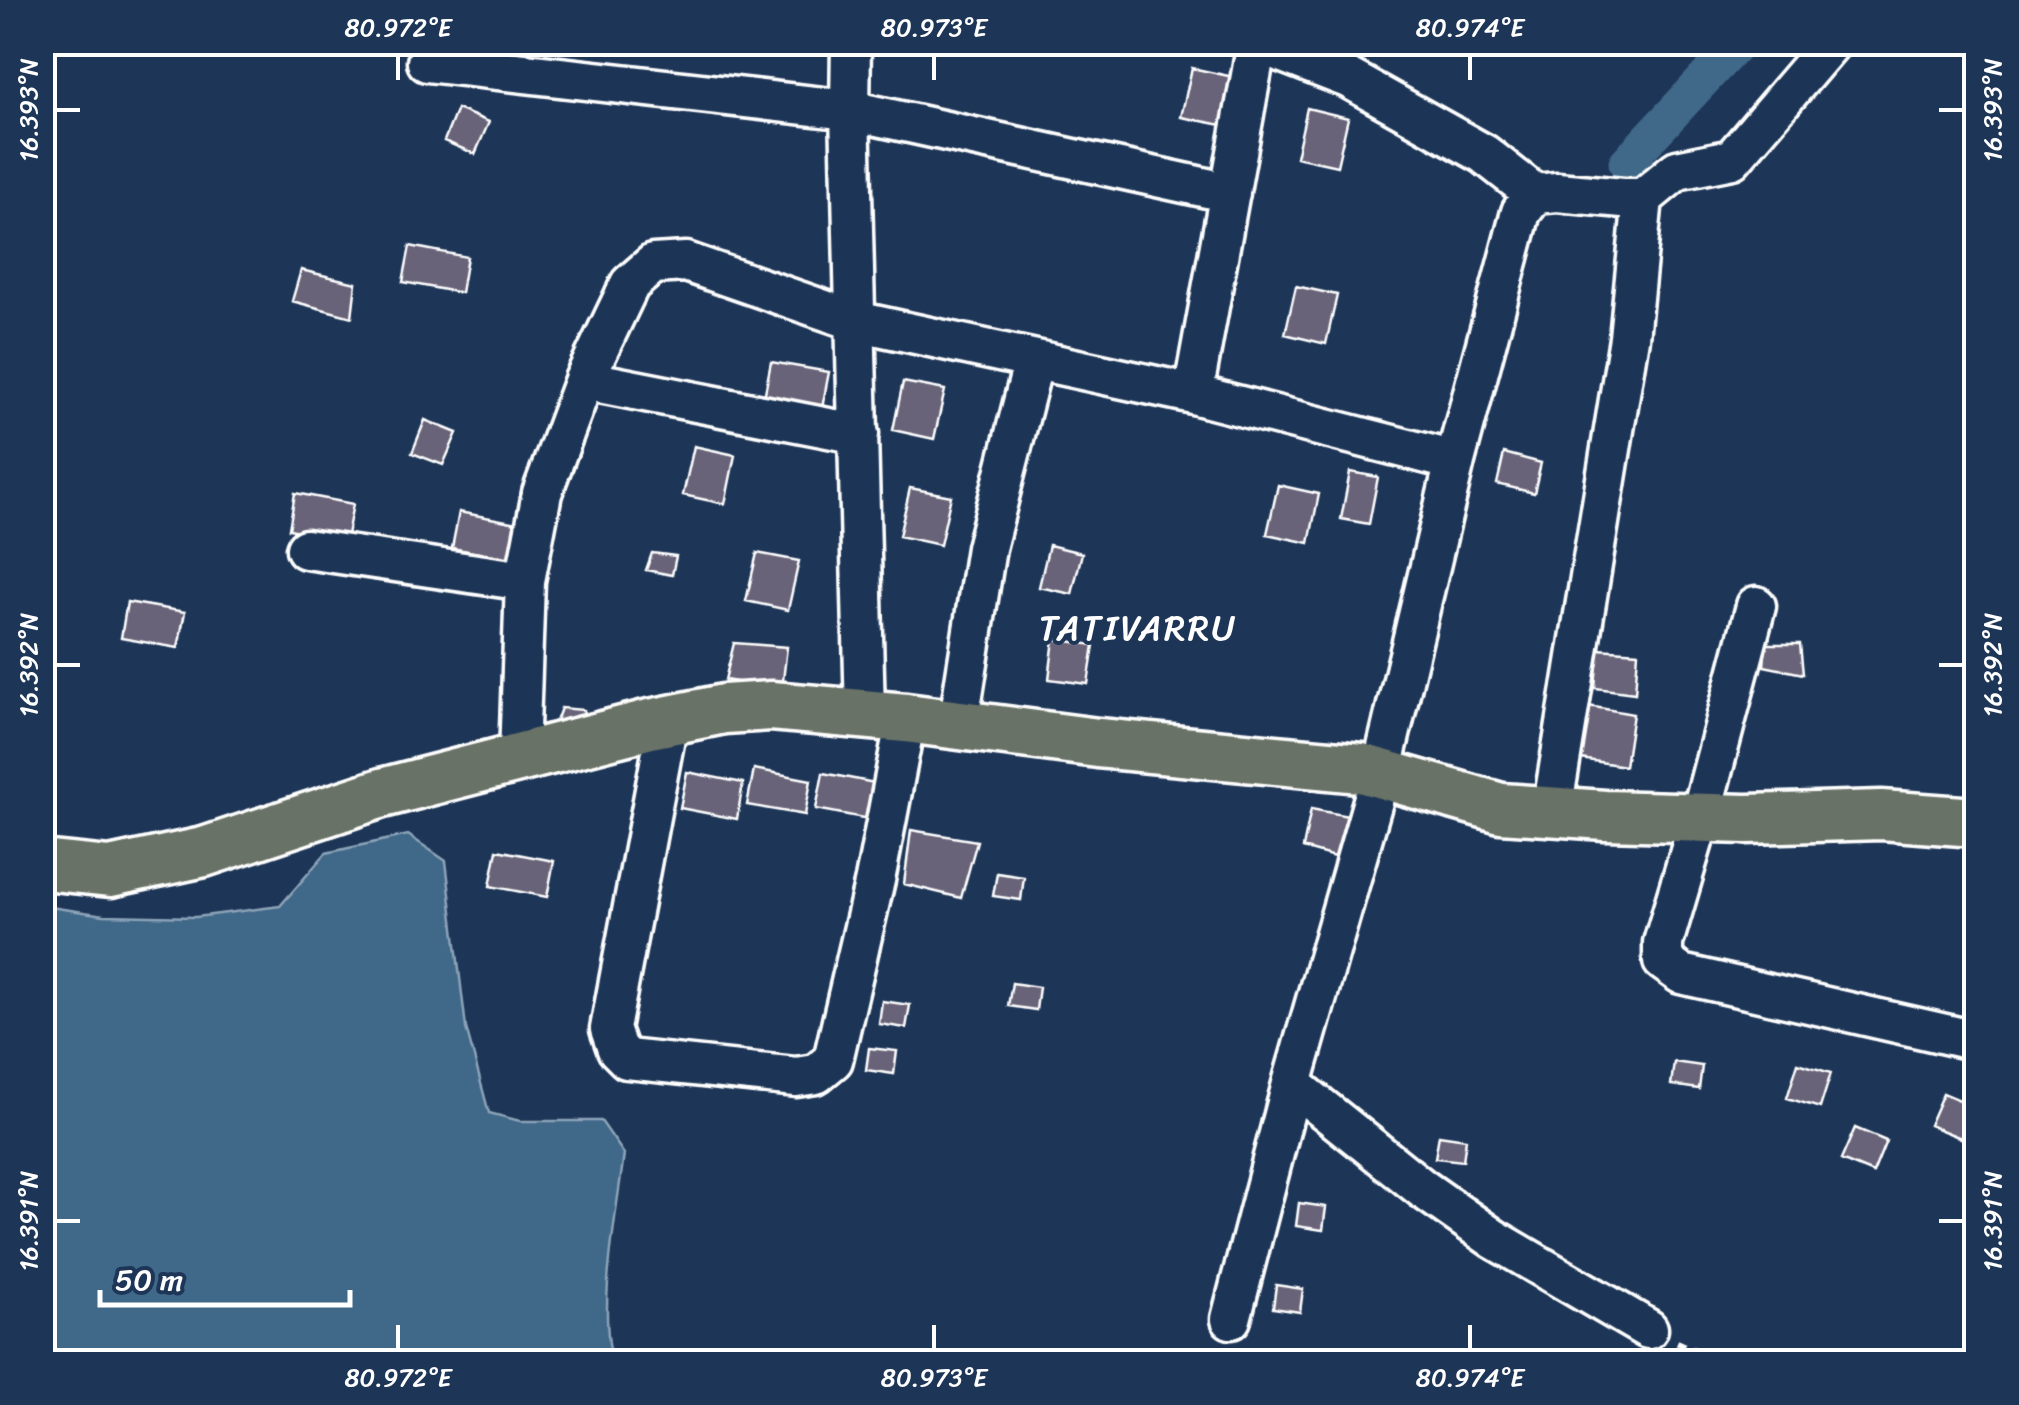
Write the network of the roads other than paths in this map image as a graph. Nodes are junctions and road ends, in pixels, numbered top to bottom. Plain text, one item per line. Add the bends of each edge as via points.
1 (851, 42) edge
2 (1832, 42) edge
3 (1256, 43) edge
4 (427, 62) dead end
5 (850, 110) junction
6 (1230, 193) junction
7 (1535, 194) junction
8 (1643, 198) junction
9 (856, 321) junction
10 (1034, 360) junction
11 (584, 380) junction
12 (1194, 394) junction
13 (859, 434) junction
14 (1455, 462) junction
15 (306, 549) dead end
16 (525, 581) junction
17 (1756, 606) dead end
18 (886, 716) junction
19 (668, 722) junction
20 (958, 726) junction
21 (519, 758) junction
22 (1380, 773) junction
23 (1552, 812) junction
24 (1700, 818) junction
25 (1976, 822) edge
26 (42, 865) edge
27 (1976, 1041) edge
28 (1292, 1084) junction
29 (1231, 1319) dead end
30 (1648, 1329) road end

1 - 5 street
2 - 8 street via 1732,159 1676,170
3 - 6 street
3 - 7 street via 1348,78 1484,154
4 - 5 street
5 - 6 street
5 - 9 street
6 - 12 street
7 - 8 street
7 - 14 street via 1514,233
8 - 23 street via 1629,338
9 - 10 street
9 - 11 street via 686,262 654,264 630,284
9 - 13 street
10 - 12 street
10 - 20 street via 986,548
11 - 13 street
11 - 16 street via 542,492
12 - 14 street
13 - 18 street
14 - 22 street
15 - 16 street
16 - 21 street
17 - 24 street
18 - 19 main road via 771,706
18 - 19 street via 875,880 833,1060 816,1074 796,1077 626,1059 610,1029
18 - 20 main road
19 - 21 main road
20 - 22 main road
21 - 26 main road via 382,792 204,852 110,872
22 - 23 main road via 1501,808
22 - 28 street
23 - 24 main road
24 - 25 main road via 1881,815
24 - 27 street via 1662,962 1681,974
28 - 29 street
28 - 30 street via 1494,1239

